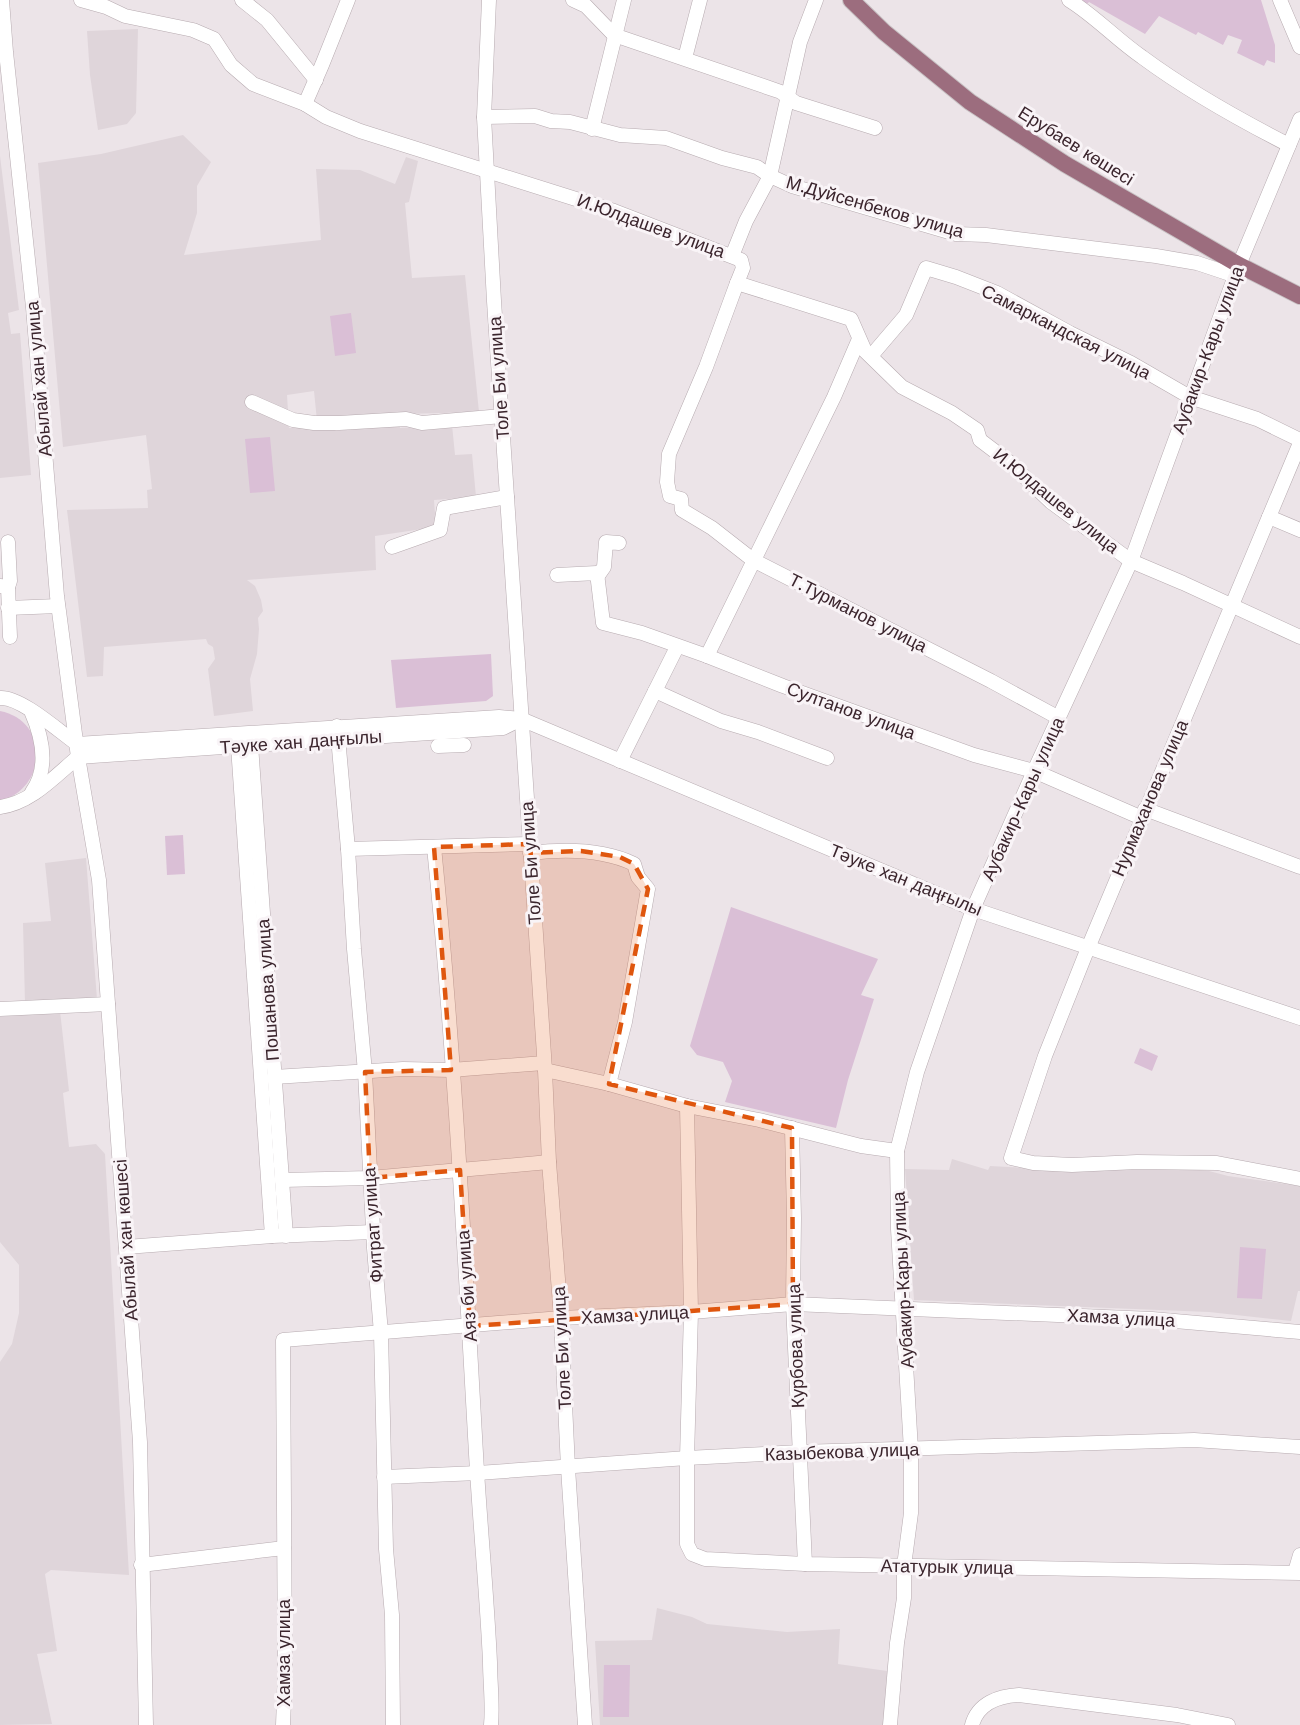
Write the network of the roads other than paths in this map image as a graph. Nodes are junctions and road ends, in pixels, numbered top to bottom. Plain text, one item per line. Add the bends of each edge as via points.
1 (2, 0) edge
2 (81, 0) edge
3 (242, 0) edge
4 (348, 0) edge
5 (489, 0) edge
6 (573, 0) edge
7 (624, 0) edge
8 (700, 0) edge
9 (816, 0) edge
10 (851, 0) edge
11 (1069, 0) edge
12 (1280, 0) edge
13 (614, 35) junction
14 (1300, 47) edge
15 (685, 58) junction
16 (316, 80) junction
17 (788, 97) junction
18 (305, 104) junction
19 (484, 117) junction
20 (1300, 119) edge
21 (875, 128) dead end
22 (592, 129) junction
23 (1289, 145) junction
24 (488, 170) junction
25 (770, 176) junction
26 (732, 256) junction
27 (1238, 271) junction
28 (737, 283) junction
29 (1300, 296) edge
30 (859, 339) junction
31 (871, 357) junction
32 (1190, 397) junction
33 (252, 402) dead end
34 (501, 416) junction
35 (1300, 442) edge
36 (507, 497) junction
37 (1269, 517) junction
38 (1300, 530) edge
39 (8, 542) dead end
40 (619, 543) dead end
41 (392, 547) dead end
42 (753, 560) junction
43 (1131, 561) junction
44 (557, 575) dead end
45 (597, 577) junction
46 (4, 586) edge
47 (58, 606) junction
48 (1231, 606) junction
49 (8, 608) junction
50 (10, 637) dead end
51 (1300, 637) edge
52 (677, 646) junction
53 (707, 656) junction
54 (655, 691) junction
55 (0, 698) edge
56 (31, 711) junction
57 (1059, 718) junction
58 (521, 719) junction
59 (338, 733) junction
60 (464, 745) dead end
61 (244, 746) junction
62 (438, 746) dead end
63 (78, 751) junction
64 (827, 758) dead end
65 (620, 761) junction
66 (1034, 771) junction
67 (28, 798) junction
68 (0, 807) edge
69 (1143, 813) junction
70 (434, 847) junction
71 (348, 849) junction
72 (530, 849) junction
73 (1300, 867) edge
74 (974, 909) junction
75 (1088, 948) junction
76 (108, 1004) junction
77 (0, 1009) edge
78 (1300, 1018) edge
79 (544, 1067) junction
80 (452, 1070) junction
81 (365, 1072) junction
82 (274, 1077) junction
83 (609, 1084) junction
84 (687, 1106) junction
85 (792, 1128) junction
86 (897, 1151) junction
87 (549, 1162) junction
88 (460, 1170) junction
89 (370, 1178) junction
90 (1300, 1179) edge
91 (282, 1180) junction
92 (373, 1232) junction
93 (279, 1236) junction
94 (126, 1247) junction
95 (793, 1304) junction
96 (904, 1307) junction
97 (691, 1312) junction
98 (561, 1318) junction
99 (470, 1326) junction
100 (1300, 1332) edge
101 (381, 1333) junction
102 (1300, 1447) edge
103 (911, 1450) junction
104 (800, 1452) junction
105 (687, 1458) junction
106 (568, 1468) junction
107 (478, 1473) junction
108 (384, 1477) junction
109 (284, 1548) junction
110 (1300, 1555) edge
111 (805, 1564) junction
112 (141, 1565) junction
113 (904, 1566) junction
114 (1298, 1572) edge
115 (146, 1725) edge
116 (283, 1725) edge
117 (393, 1725) edge
118 (491, 1725) edge
119 (585, 1725) edge
120 (890, 1725) edge
121 (972, 1725) edge
122 (1228, 1725) edge

1 - 47 street, Абылай хан улица
2 - 18 street, И.Юлдашев улица via 214,39 231,65 253,84
3 - 16 street via 267,21
4 - 16 street
5 - 19 street, Толе Би улица
6 - 13 street via 586,6
7 - 13 street
8 - 15 street
9 - 17 street via 800,42
10 - 27 main road, Ерубаев көшесі via 970,102
11 - 23 street via 1143,58
12 - 14 street
13 - 15 street
13 - 22 street
15 - 17 street
16 - 18 street
17 - 21 street
17 - 25 street
18 - 24 street, И.Юлдашев улица via 360,131
19 - 22 street, М.Дуйсенбеков улица via 535,116
19 - 24 street, Толе Би улица
20 - 23 street, Аубакир-Кары улица
22 - 25 street, М.Дуйсенбеков улица via 666,138 757,167
23 - 27 street, Аубакир-Кары улица
24 - 26 street, И.Юлдашев улица via 614,211
24 - 34 street, Толе Би улица
25 - 26 street
25 - 27 street, М.Дуйсенбеков улица via 836,200 956,234 1156,256
26 - 28 street, И.Юлдашев улица via 741,260 743,268
27 - 29 main road, Ерубаев көшесі
27 - 32 street, Аубакир-Кары улица
28 - 30 street, И.Юлдашев улица via 852,319
28 - 42 street, Т.Турманов улица via 669,454 667,482 670,496 681,499 682,510
30 - 31 street, И.Юлдашев улица
30 - 42 street
31 - 32 street, Самаркандская улица via 906,315 926,268 1015,302
31 - 43 street, И.Юлдашев улица via 902,387 977,430 980,440 1051,502
32 - 35 street, Самаркандская улица via 1257,419
32 - 43 street, Аубакир-Кары улица
33 - 34 street via 293,420 314,423 406,419 422,423
34 - 36 street, Толе Би улица
35 - 37 street, Нурмаханова улица
36 - 41 street via 444,508 440,530
36 - 58 street, Толе Би улица
37 - 38 street
37 - 48 street, Нурмаханова улица
39 - 46 street via 10,581
40 - 45 street, Султанов улица via 606,542 604,567
42 - 53 street
42 - 57 street, Т.Турманов улица
43 - 48 street, И.Юлдашев улица
43 - 57 street, Аубакир-Кары улица
44 - 45 street via 597,573
45 - 52 street, Султанов улица via 603,623
46 - 49 street
47 - 49 street
47 - 63 street, Абылай хан улица
48 - 51 street, И.Юлдашев улица
48 - 69 street, Нурмаханова улица
49 - 50 street
52 - 53 street, Султанов улица
52 - 54 street
53 - 66 street, Султанов улица via 963,751
54 - 64 street via 722,721
54 - 65 street
55 - 56 street via 20,703
56 - 63 street
56 - 67 street via 40,732 43,768
57 - 66 street, Аубакир-Кары улица
58 - 59 street, Тәуке хан даңғылы via 499,717
58 - 65 street, Тәуке хан даңғылы
58 - 72 street, Толе Би улица
59 - 61 street, Тәуке хан даңғылы
59 - 63 street, Тәуке хан даңғылы
59 - 71 street, Фитрат улица
60 - 62 street
61 - 63 street, Тәуке хан даңғылы
61 - 82 street, Пошанова улица
61 - 93 street, Пошанова улица
63 - 67 street
63 - 76 street, Абылай хан көшесі via 99,880
65 - 74 street, Тәуке хан даңғылы
66 - 69 street, Султанов улица
66 - 74 street, Аубакир-Кары улица
67 - 68 street
69 - 73 street, Султанов улица
69 - 75 street, Нурмаханова улица
70 - 71 street
70 - 72 street
70 - 80 street, Аяз би улица
71 - 81 street, Фитрат улица
72 - 79 street, Толе Би улица
72 - 83 street via 581,851 620,858 634,864 638,878 648,889 625,1022
74 - 75 street, Тәуке хан даңғылы
74 - 86 street, Аубакир-Кары улица via 917,1072
75 - 78 street, Тәуке хан даңғылы
75 - 90 street, Нурмаханова улица via 1045,1056 1011,1158 1072,1165 1217,1163
76 - 77 street
76 - 94 street, Абылай хан көшесі
79 - 80 street
79 - 83 street
79 - 87 street, Толе Би улица
80 - 81 street
80 - 88 street, Аяз би улица
81 - 82 street
81 - 89 street, Фитрат улица
82 - 91 street, Пошанова улица
83 - 84 street
84 - 85 street
84 - 97 street
85 - 86 street
85 - 95 street, Курбова улица
86 - 96 street, Аубакир-Кары улица
87 - 88 street
87 - 98 street, Толе Би улица
88 - 89 street
88 - 99 street, Аяз би улица
89 - 91 street
89 - 92 street, Фитрат улица
91 - 93 street, Пошанова улица
92 - 93 street
92 - 101 street, Фитрат улица
93 - 94 street
94 - 112 street, Абылай хан көшесі via 140,1442
95 - 96 street, Хамза улица
95 - 97 street, Хамза улица
95 - 104 street, Курбова улица
96 - 100 street, Хамза улица via 1152,1319
96 - 103 street, Аубакир-Кары улица
97 - 98 street, Хамза улица
97 - 105 street
98 - 99 street, Хамза улица
98 - 106 street, Толе Би улица
99 - 101 street, Хамза улица
99 - 107 street, Аяз би улица
101 - 108 street, Фитрат улица
101 - 109 street, Хамза улица via 283,1340
102 - 103 street, Казыбекова улица via 1194,1440
103 - 104 street, Казыбекова улица
103 - 113 street, Аубакир-Кары улица
104 - 105 street, Казыбекова улица
104 - 111 street, Курбова улица
105 - 106 street, Казыбекова улица
105 - 111 street, Ататурык улица via 687,1544 692,1554 705,1559
106 - 107 street, Казыбекова улица
106 - 119 street, Толе Би улица
107 - 108 street, Казыбекова улица
107 - 118 street, Аяз би улица
108 - 117 street, Фитрат улица
109 - 112 street
109 - 116 street, Хамза улица
110 - 114 street
111 - 113 street, Ататурык улица
112 - 115 street, Абылай хан көшесі
113 - 114 street, Ататурык улица
113 - 120 street, Аубакир-Кары улица
121 - 122 street via 987,1704 1001,1696 1019,1695

